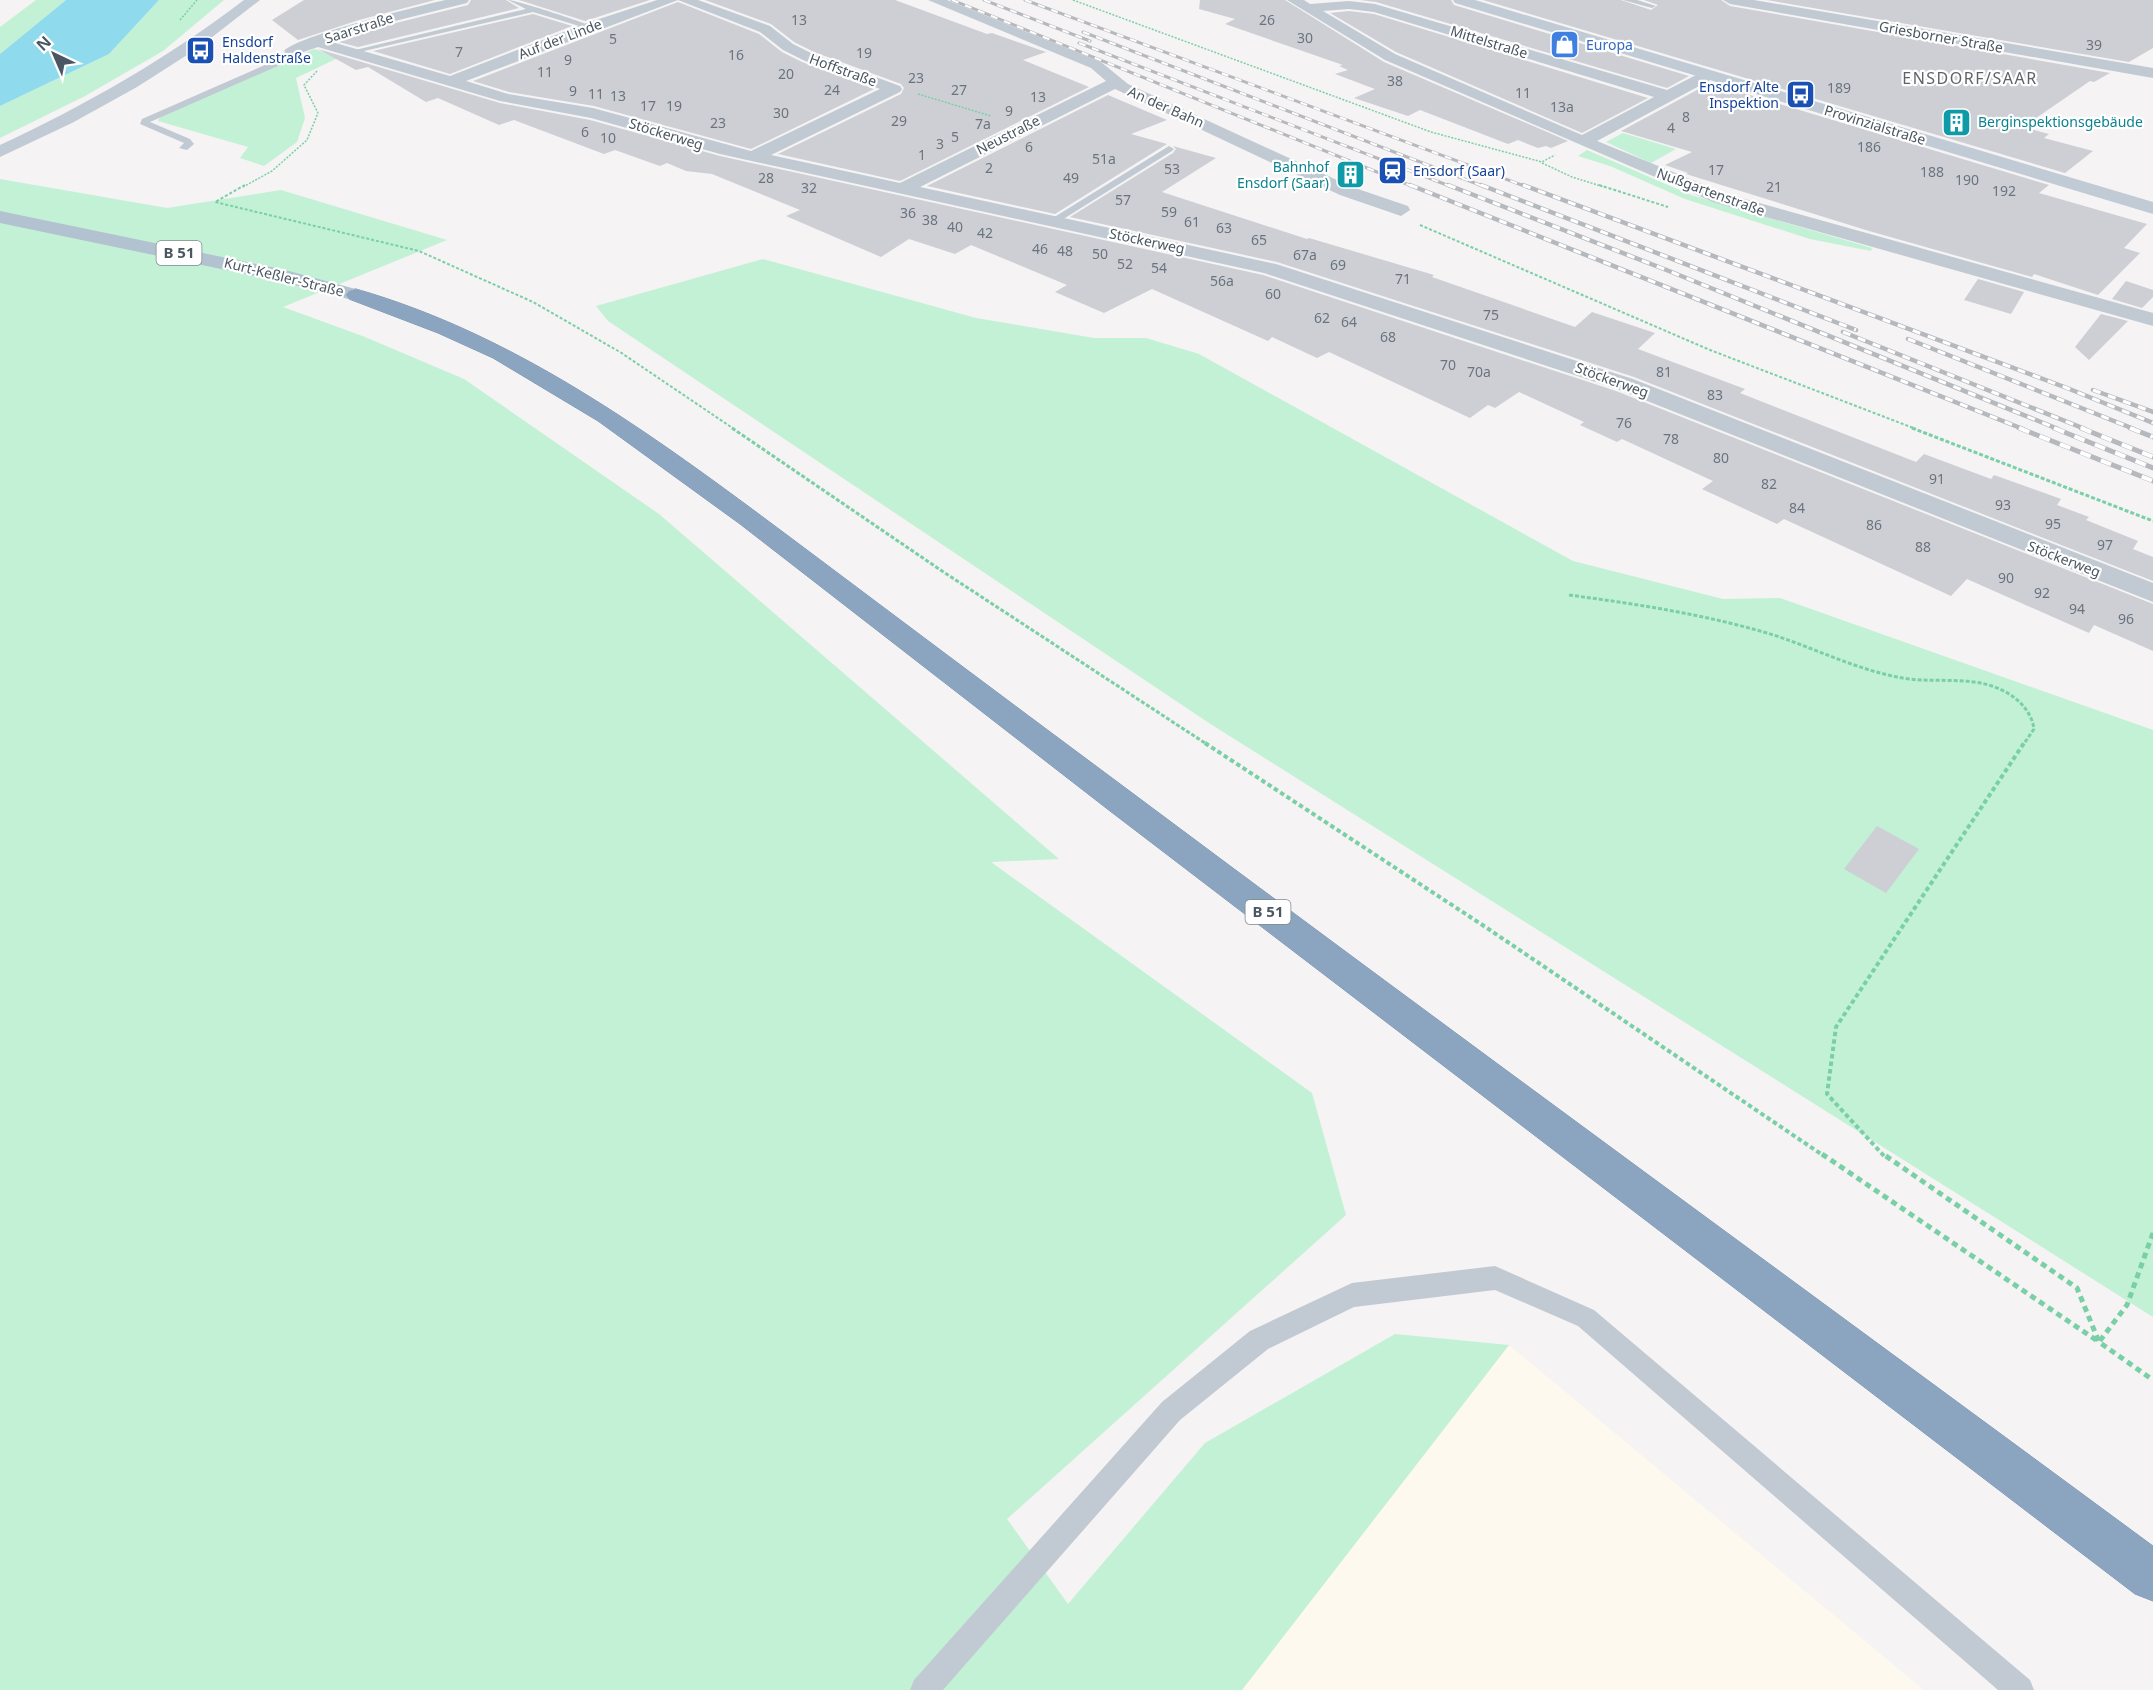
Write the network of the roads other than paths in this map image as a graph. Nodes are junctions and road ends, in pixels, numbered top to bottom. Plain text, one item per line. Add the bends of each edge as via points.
1 (253, 0) edge
2 (462, 0) edge
3 (512, 0) edge
4 (671, 0) edge
5 (685, 0) edge
6 (935, 0) edge
7 (1460, 0) edge
8 (1627, 0) edge
9 (1730, 0) edge
10 (1300, 4) edge
11 (1652, 6) dead end
12 (1853, 6) dead end
13 (533, 10) junction
14 (1841, 19) junction
15 (589, 27) junction
16 (316, 42) junction
17 (292, 51) joint
18 (356, 53) junction
19 (2153, 73) edge
20 (1708, 75) junction
21 (450, 82) junction
22 (1114, 83) junction
23 (1668, 96) junction
24 (1583, 141) junction
25 (184, 148) dead end
26 (1168, 149) dead end
27 (0, 153) edge
28 (754, 156) junction
29 (902, 189) junction
30 (2153, 208) edge
31 (1401, 210) road end
32 (0, 217) edge
33 (1053, 221) junction
34 (40, 225) junction
35 (10, 237) dead end
36 (356, 295) joint
37 (2153, 320) edge
38 (2153, 593) edge
39 (2153, 1576) edge
40 (924, 1690) edge
41 (2020, 1690) edge

1 - 27 main road via 132,85
2 - 16 street, Saarstraße
3 - 13 lane
4 - 15 street, Auf der Linde
5 - 28 street, Hoffstraße via 765,29 808,57 894,89
6 - 22 street, An der Bahn via 1103,68
7 - 20 main road, Provinzialstraße
8 - 11 lane
9 - 14 street, Griesborner Straße
10 - 23 street, Mittelstraße via 1375,8
10 - 24 street, Nußgartenstraße via 1390,57
12 - 14 street
13 - 15 lane
13 - 18 lane
14 - 19 street, Griesborner Straße
15 - 21 street, Auf der Linde
16 - 17 street, Saarstraße
16 - 18 street, Stöckerweg
17 - 25 lane via 277,63 145,121 188,141
18 - 21 street, Stöckerweg
20 - 23 street
20 - 30 main road, Provinzialstraße
21 - 28 street, Stöckerweg via 506,98 593,113
22 - 29 street, Neustraße
22 - 31 street, An der Bahn via 1346,191
23 - 24 street
24 - 37 street, Nußgartenstraße via 1748,207
26 - 33 lane
28 - 29 street, Stöckerweg
29 - 33 street, Stöckerweg
32 - 34 main road, Kurt-Keßler-Straße / B 51
33 - 38 street, Stöckerweg via 1269,268 1576,366
34 - 35 main road
34 - 36 main road, Kurt-Keßler-Straße / B 51 via 285,276
36 - 39 highway, B 51 via 501,353 606,416 749,519
40 - 41 lane via 1171,1411 1259,1340 1352,1295 1495,1278 1586,1318

